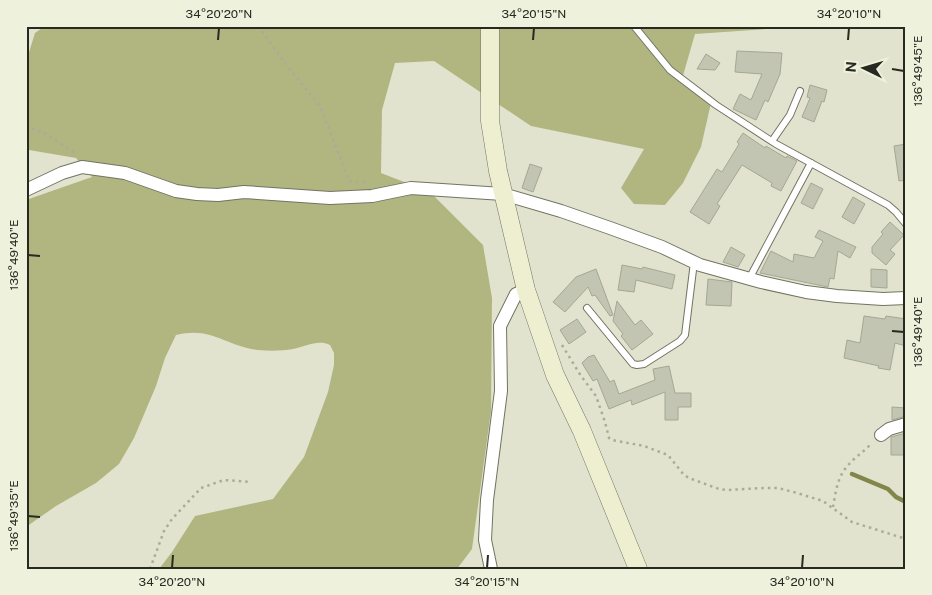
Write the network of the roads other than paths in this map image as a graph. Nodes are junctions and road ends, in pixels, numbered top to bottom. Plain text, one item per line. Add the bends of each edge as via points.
1 (490, 26) edge
2 (634, 26) edge
3 (800, 91) dead end
4 (772, 141) junction
5 (811, 162) junction
6 (26, 190) edge
7 (503, 194) junction
8 (906, 224) edge
9 (694, 262) junction
10 (749, 279) junction
11 (526, 290) junction
12 (906, 298) edge
13 (587, 308) dead end
14 (906, 424) edge
15 (882, 435) road end
16 (491, 569) edge
17 (638, 569) edge

1 - 7 street via 490,121
2 - 4 lane via 678,77
3 - 4 lane via 790,115
4 - 5 lane
5 - 8 lane via 888,205
5 - 10 lane
6 - 7 street via 62,173 82,168 125,173 197,194 244,192 330,198 372,196 411,188
7 - 9 street via 602,225
7 - 11 street
9 - 10 street
9 - 13 lane via 685,334 644,364 633,364
10 - 12 street via 837,296
11 - 16 street via 516,294 500,326 501,391 485,540
11 - 17 street via 555,374 582,431
14 - 15 street via 889,429

